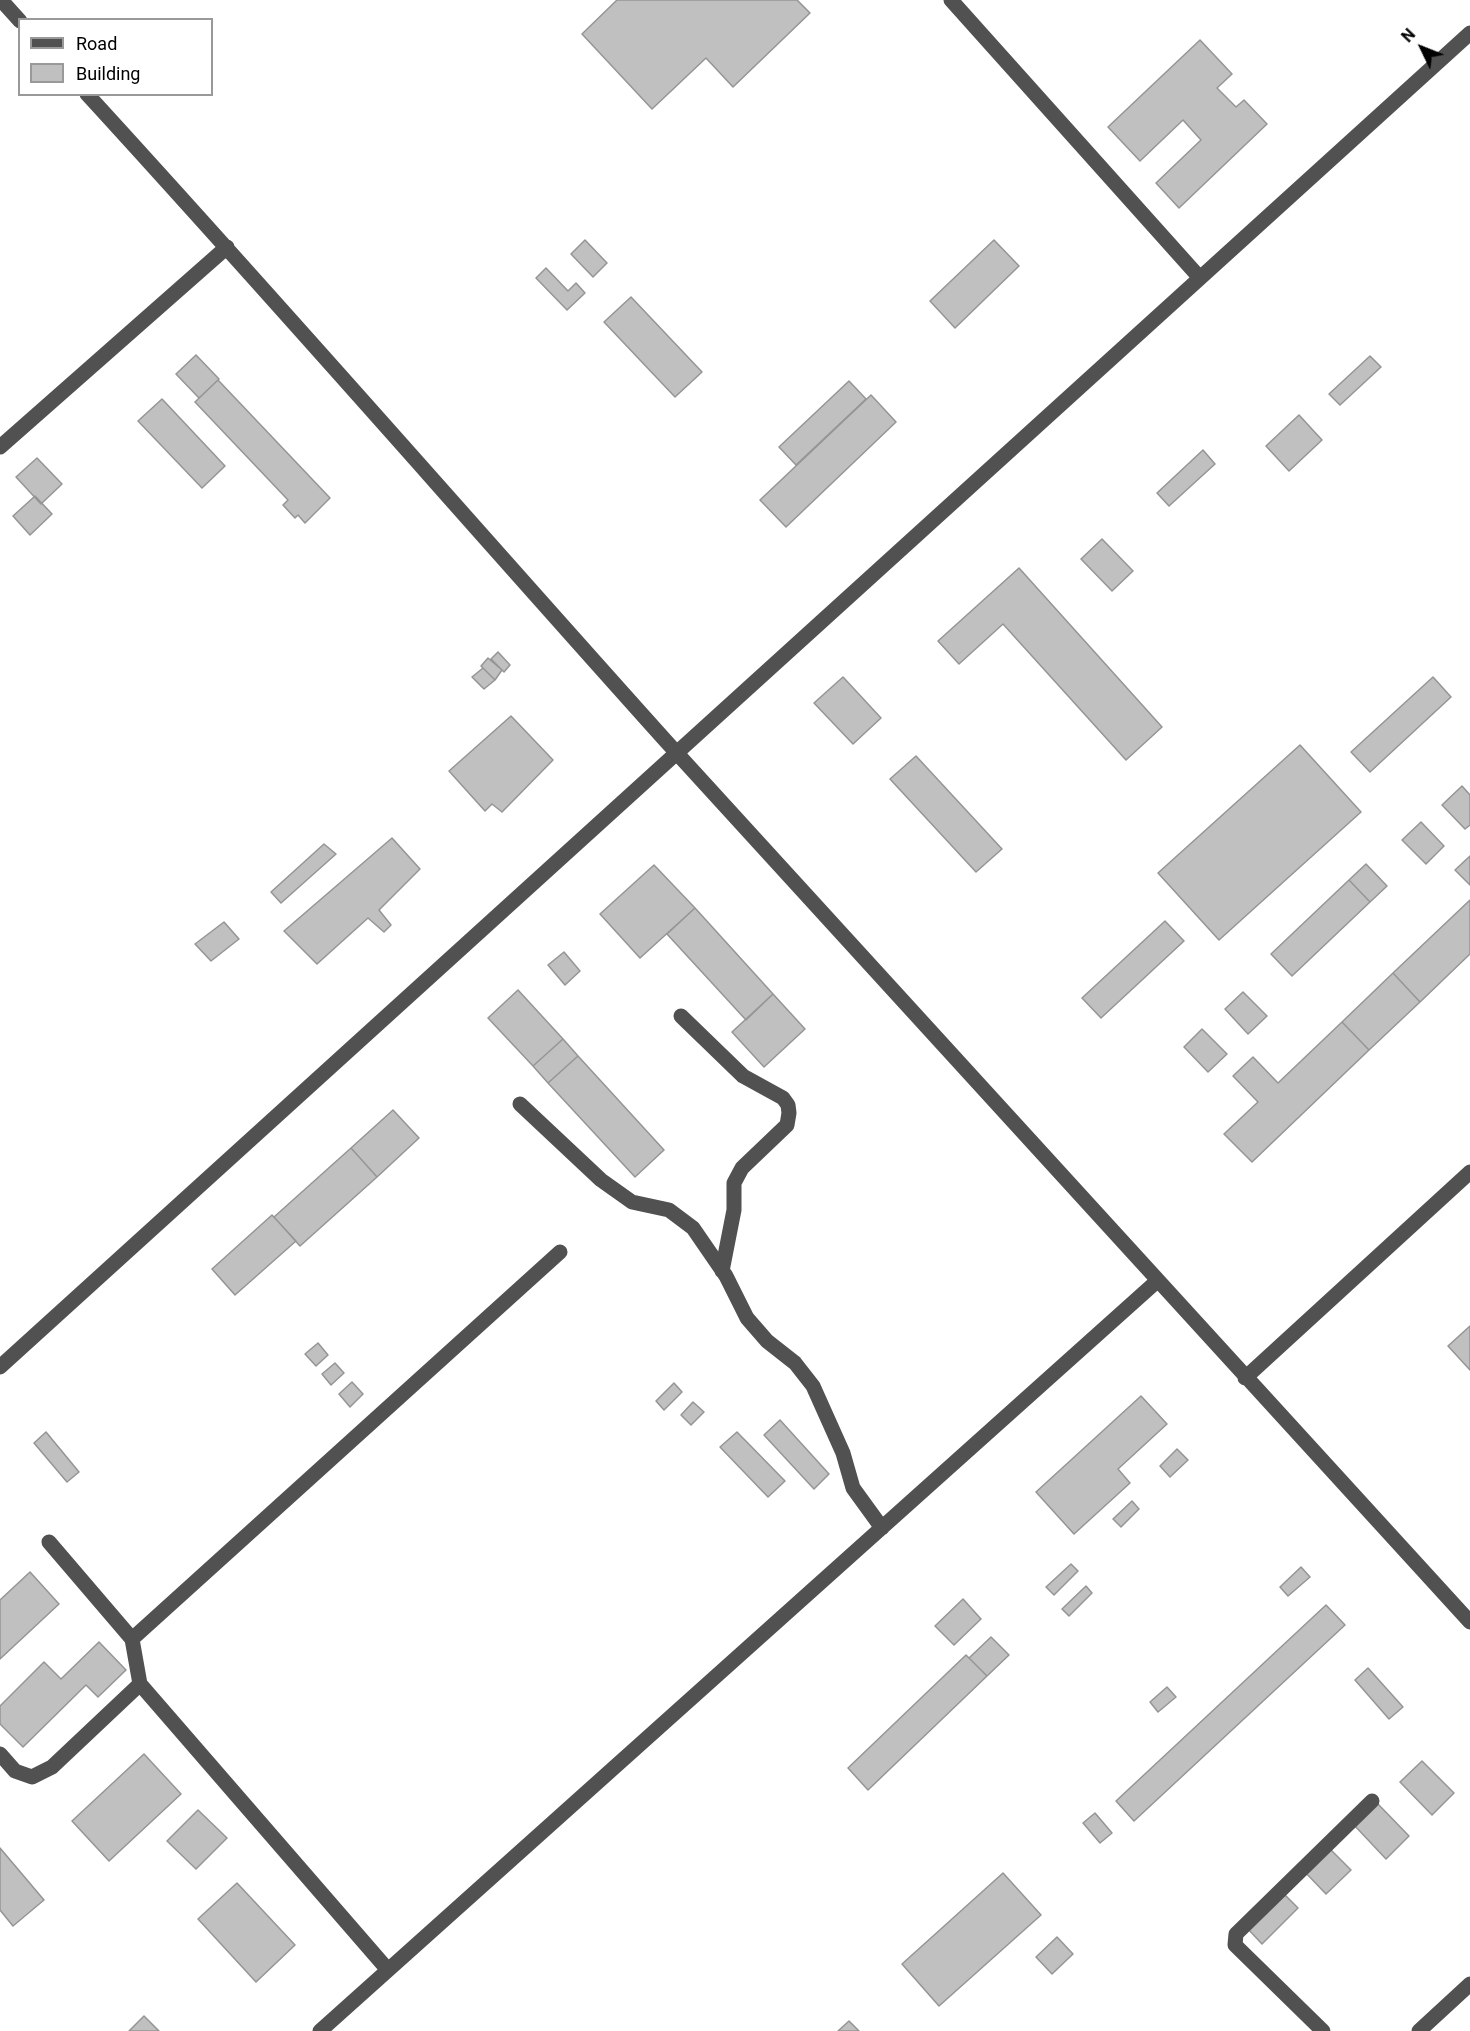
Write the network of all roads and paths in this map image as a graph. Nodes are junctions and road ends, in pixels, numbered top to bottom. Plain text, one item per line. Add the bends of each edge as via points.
1 (1, 0) edge
2 (951, 0) edge
3 (18, 19) edge
4 (1470, 33) edge
5 (89, 96) edge
6 (228, 248) junction
7 (1200, 278) junction
8 (0, 447) edge
9 (677, 753) junction
10 (681, 1016) dead end
11 (520, 1104) dead end
12 (1470, 1172) edge
13 (560, 1252) dead end
14 (722, 1271) junction
15 (1156, 1282) junction
16 (0, 1367) edge
17 (1245, 1378) junction
18 (882, 1528) junction
19 (49, 1542) dead end
20 (1470, 1622) edge
21 (132, 1639) junction
22 (140, 1684) junction
23 (0, 1754) edge
24 (1372, 1801) dead end
25 (388, 1970) junction
26 (1470, 1984) edge
27 (320, 2031) edge
28 (1323, 2031) edge
29 (1419, 2031) edge

1 - 3 lane
2 - 7 lane
4 - 7 lane
5 - 6 lane
6 - 8 lane
6 - 9 lane
7 - 9 lane
9 - 15 lane
9 - 16 lane
10 - 14 lane via 743,1076 783,1098 788,1105 787,1125 742,1168 734,1183 734,1210
11 - 14 lane via 602,1180 632,1202 669,1210 693,1228
12 - 17 lane
13 - 21 lane
14 - 18 lane via 747,1318 767,1341 795,1363 813,1386 843,1453 853,1488
15 - 17 lane
15 - 18 lane
17 - 20 lane
18 - 25 lane
19 - 21 lane
21 - 22 lane
22 - 23 lane via 52,1767 32,1777 15,1771
22 - 25 lane
24 - 28 lane via 1236,1934 1235,1946
25 - 27 lane
26 - 29 lane

